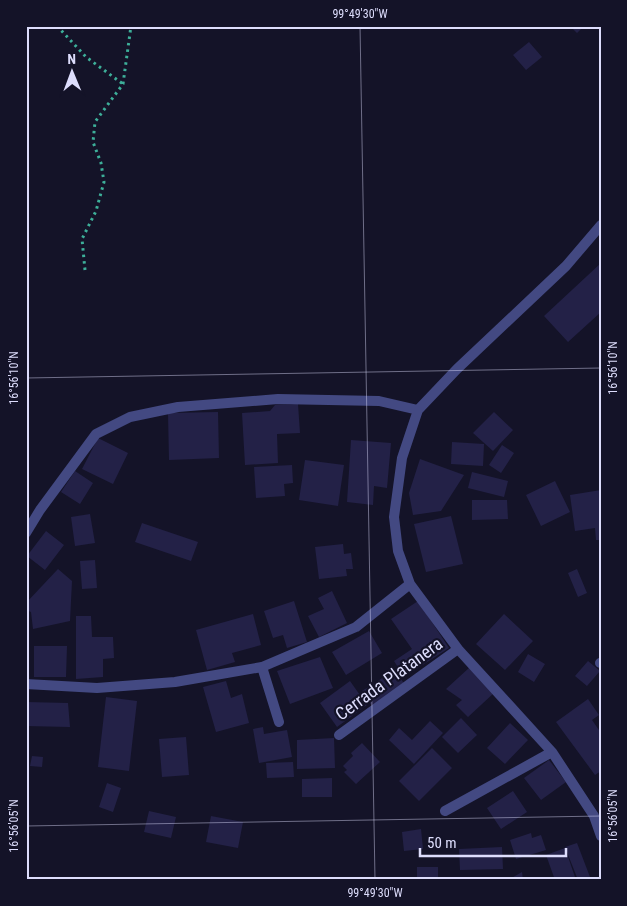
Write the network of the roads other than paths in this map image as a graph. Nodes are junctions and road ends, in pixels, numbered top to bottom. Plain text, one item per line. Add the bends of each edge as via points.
1 (601, 225) edge
2 (418, 410) junction
3 (26, 533) edge
4 (410, 584) junction
5 (458, 649) junction
6 (262, 667) junction
7 (26, 684) edge
8 (279, 722) dead end
9 (339, 735) dead end
10 (552, 752) junction
11 (446, 811) dead end
12 (601, 836) edge

1 - 2 street via 566,266
2 - 3 street via 379,400 278,399 178,407 130,417 96,434
2 - 4 street via 402,458 394,517 398,551
4 - 5 street
4 - 6 street via 356,627
5 - 9 street, Cerrada Platanera
5 - 10 street
6 - 7 street via 175,682 98,688
6 - 8 street
10 - 11 street
10 - 12 street via 594,816

